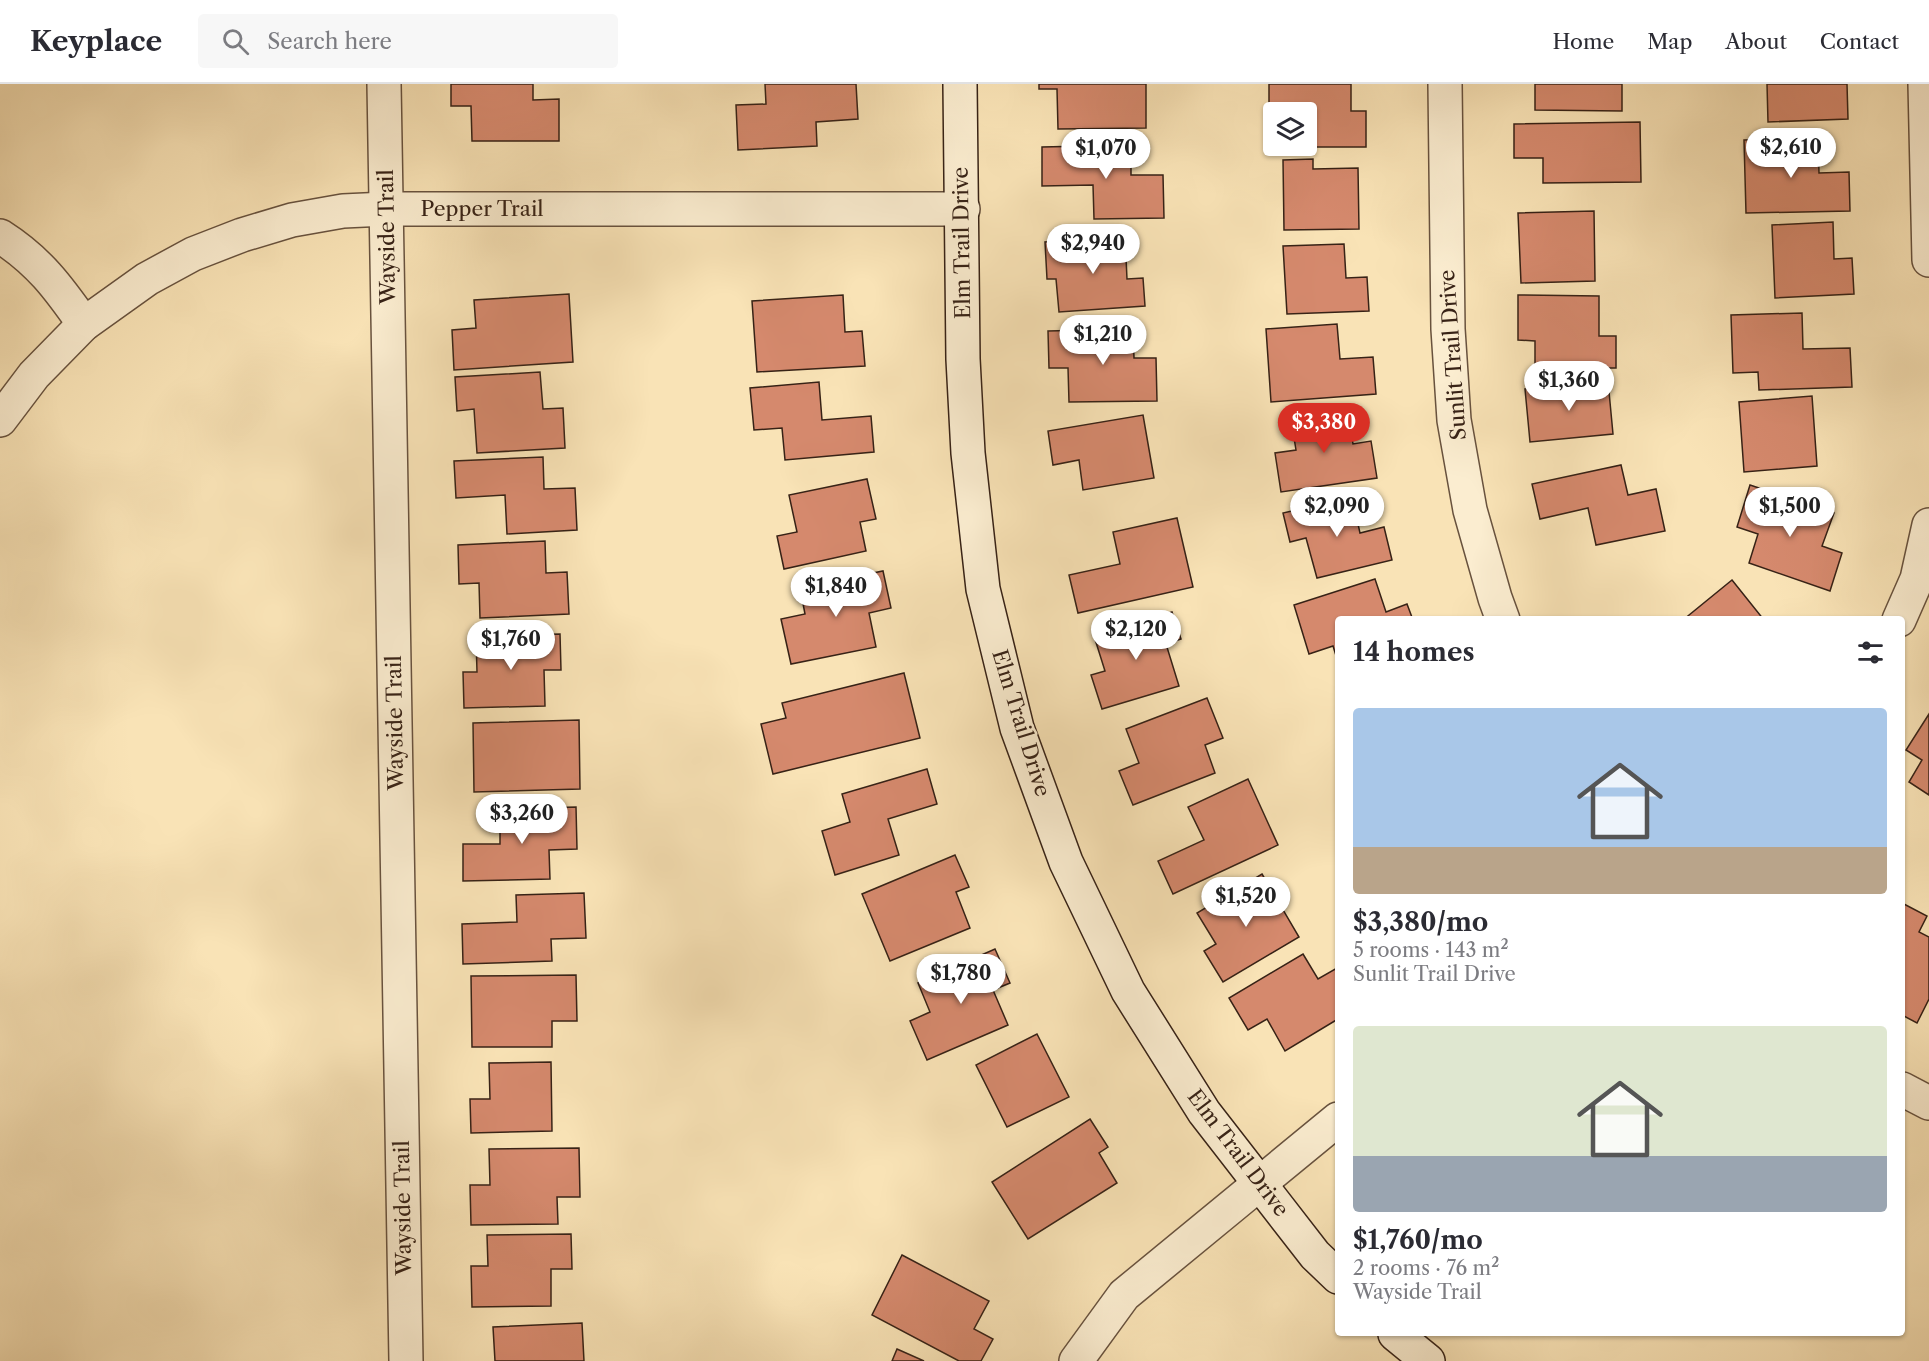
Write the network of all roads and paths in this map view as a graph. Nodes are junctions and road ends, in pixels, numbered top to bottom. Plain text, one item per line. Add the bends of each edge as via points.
1 (384, 84) edge
2 (960, 84) edge
3 (1444, 84) edge
4 (1925, 84) edge
5 (386, 209) junction
6 (963, 209) junction
7 (0, 236) edge
8 (1929, 260) edge
9 (84, 324) junction
10 (0, 420) edge
11 (1929, 525) edge
12 (1502, 616) edge
13 (1901, 616) edge
14 (1905, 1091) edge
15 (1929, 1103) edge
16 (1335, 1121) edge
17 (1259, 1183) junction
18 (1335, 1275) edge
19 (1397, 1336) edge
20 (406, 1361) edge
21 (1076, 1361) edge
22 (1428, 1361) edge

1 - 5 street, Wayside Trail
2 - 6 street, Elm Trail Drive
3 - 12 street, Sunlit Trail Drive via 1448,329 1454,420 1470,510
4 - 8 street
5 - 6 street, Pepper Trail
5 - 9 street, Pepper Trail via 343,211 292,220 242,235 193,254 147,279
5 - 20 street, Wayside Trail
6 - 17 street, Elm Trail Drive via 963,359 969,464 983,589 1017,728 1066,862 1128,991 1204,1112
7 - 9 street via 21,249 56,284
9 - 10 street, Pepper Trail via 34,375
11 - 13 street via 1917,579
14 - 15 street
16 - 17 street
17 - 18 street, Elm Trail Drive
17 - 21 street via 1124,1294
19 - 22 street

